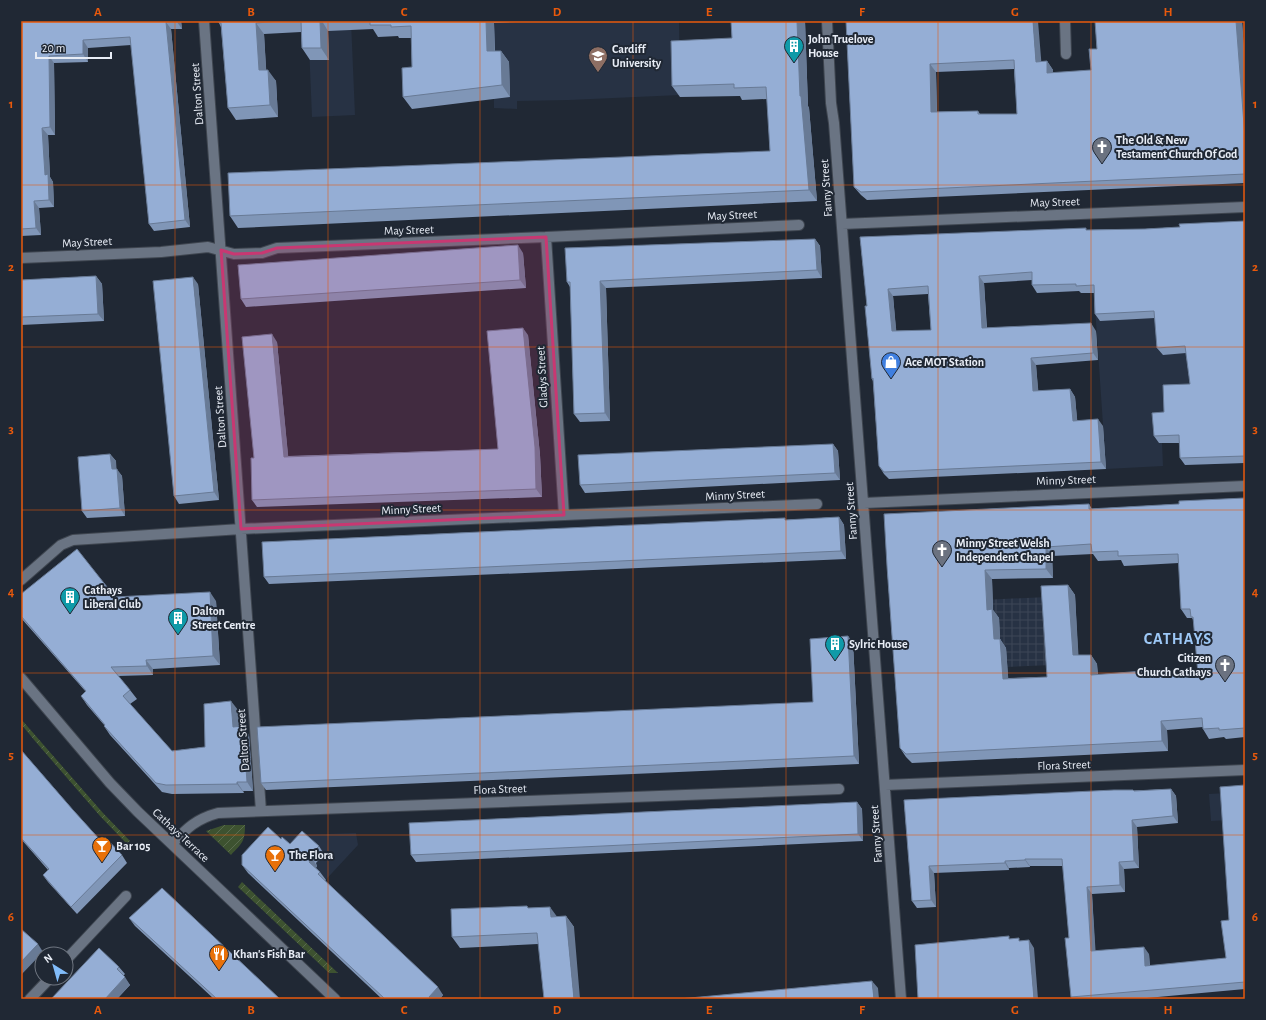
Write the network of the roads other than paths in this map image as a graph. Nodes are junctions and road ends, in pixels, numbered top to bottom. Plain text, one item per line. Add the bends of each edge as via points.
1 (204, 21) edge
2 (828, 21) edge
3 (1065, 21) edge
4 (1066, 54) dead end
5 (1245, 207) edge
6 (842, 224) junction
7 (799, 225) dead end
8 (546, 237) junction
9 (221, 250) junction
10 (21, 258) edge
11 (1245, 486) edge
12 (864, 503) junction
13 (817, 504) dead end
14 (564, 515) junction
15 (240, 529) junction
16 (21, 580) edge
17 (21, 678) edge
18 (1245, 770) edge
19 (885, 785) junction
20 (839, 788) dead end
21 (261, 811) junction
22 (172, 844) junction
23 (126, 896) dead end
24 (74, 951) edge
25 (42, 986) edge
26 (30, 999) edge
27 (335, 999) edge
28 (901, 999) edge

1 - 9 street, Dalton Street
2 - 6 street, Fanny Street via 831,103
3 - 4 street
5 - 6 street, May Street
6 - 12 street, Fanny Street
7 - 8 street, May Street
8 - 9 street, May Street via 277,248 262,253 234,254
8 - 14 street, Gladys Street
9 - 10 street, May Street via 208,247 161,252
9 - 15 street, Dalton Street
11 - 12 street, Minny Street
12 - 19 street, Fanny Street
13 - 14 street, Minny Street
14 - 15 street, Minny Street
15 - 16 street, Minny Street via 73,540 61,545
15 - 21 street, Dalton Street
17 - 22 street, Cathays Terrace via 110,783
18 - 19 street, Flora Street
19 - 28 street, Fanny Street
20 - 21 street, Flora Street
21 - 22 street, Flora Street via 210,815 190,825
22 - 27 street, Cathays Terrace
23 - 24 street
25 - 26 street

